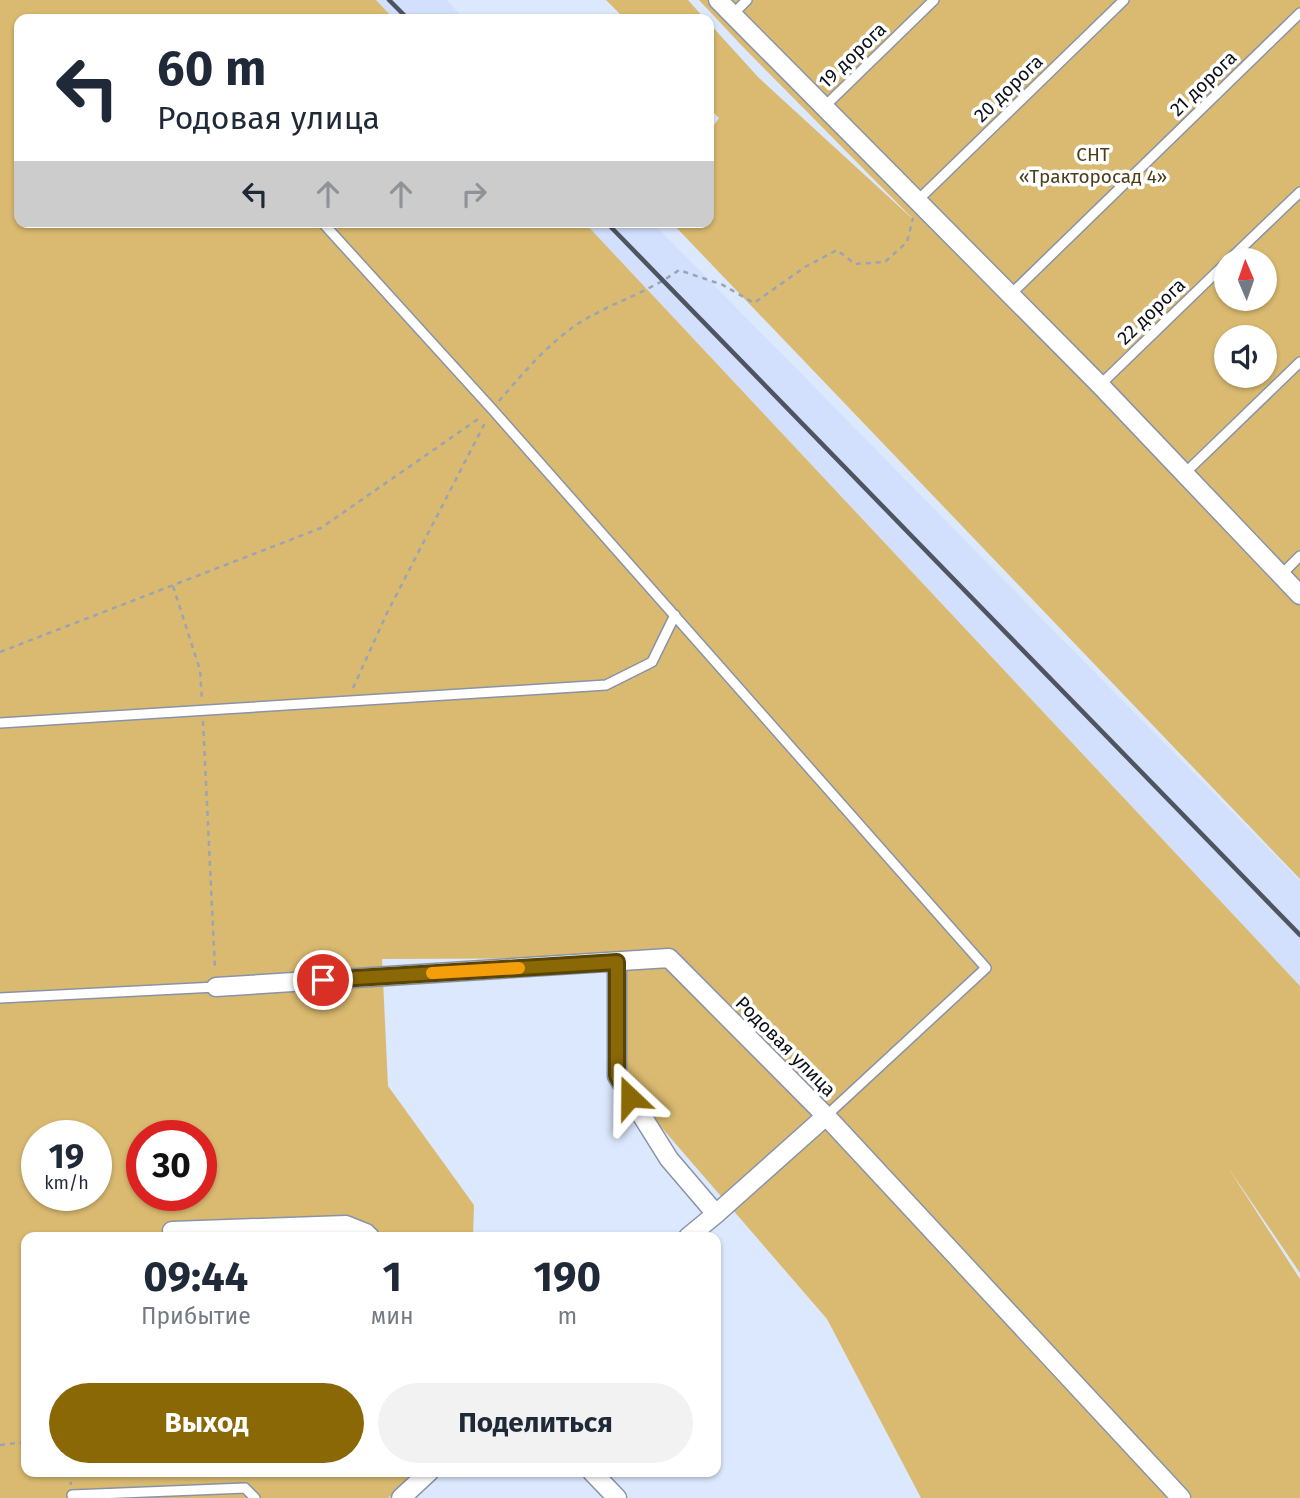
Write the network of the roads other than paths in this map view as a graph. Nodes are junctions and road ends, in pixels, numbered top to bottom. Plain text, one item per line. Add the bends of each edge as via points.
1 (718, 0) edge
2 (747, 0) edge
3 (934, 0) edge
4 (1124, 0) edge
5 (1300, 13) edge
6 (732, 15) junction
7 (825, 106) junction
8 (1300, 192) edge
9 (916, 201) junction
10 (327, 228) edge
11 (1242, 248) edge
12 (1214, 275) edge
13 (1010, 295) junction
14 (1300, 362) edge
15 (1100, 385) junction
16 (1183, 475) junction
17 (1300, 556) edge
18 (1280, 576) junction
19 (1300, 595) edge
20 (675, 615) junction
21 (0, 723) edge
22 (617, 962) junction
23 (216, 987) joint
24 (0, 998) edge
25 (826, 1116) junction
26 (716, 1214) junction
27 (172, 1231) dead end
28 (364, 1232) edge
29 (694, 1232) edge
30 (424, 1477) edge
31 (597, 1477) edge
32 (72, 1495) dead end
33 (255, 1498) edge
34 (401, 1498) edge
35 (617, 1498) edge
36 (1181, 1498) edge

1 - 6 street
2 - 6 lane
3 - 7 lane, 19 дорога
4 - 9 lane, 20 дорога
5 - 13 lane, 21 дорога
6 - 7 street
7 - 9 street
8 - 11 lane, 22 дорога
9 - 13 street
10 - 20 lane
12 - 15 lane, 22 дорога
13 - 15 street
14 - 16 lane
15 - 16 street
16 - 18 street
17 - 18 lane
18 - 19 street
20 - 21 lane via 652,662 606,685
20 - 25 lane via 986,968
22 - 23 street, Родовая улица
22 - 25 street, Родовая улица via 669,958
22 - 26 street via 617,1076 669,1158
23 - 24 lane
25 - 26 street
25 - 36 street, Родовая улица
26 - 29 street
27 - 28 street via 346,1225
30 - 34 street
31 - 35 street
32 - 33 lane via 245,1489

